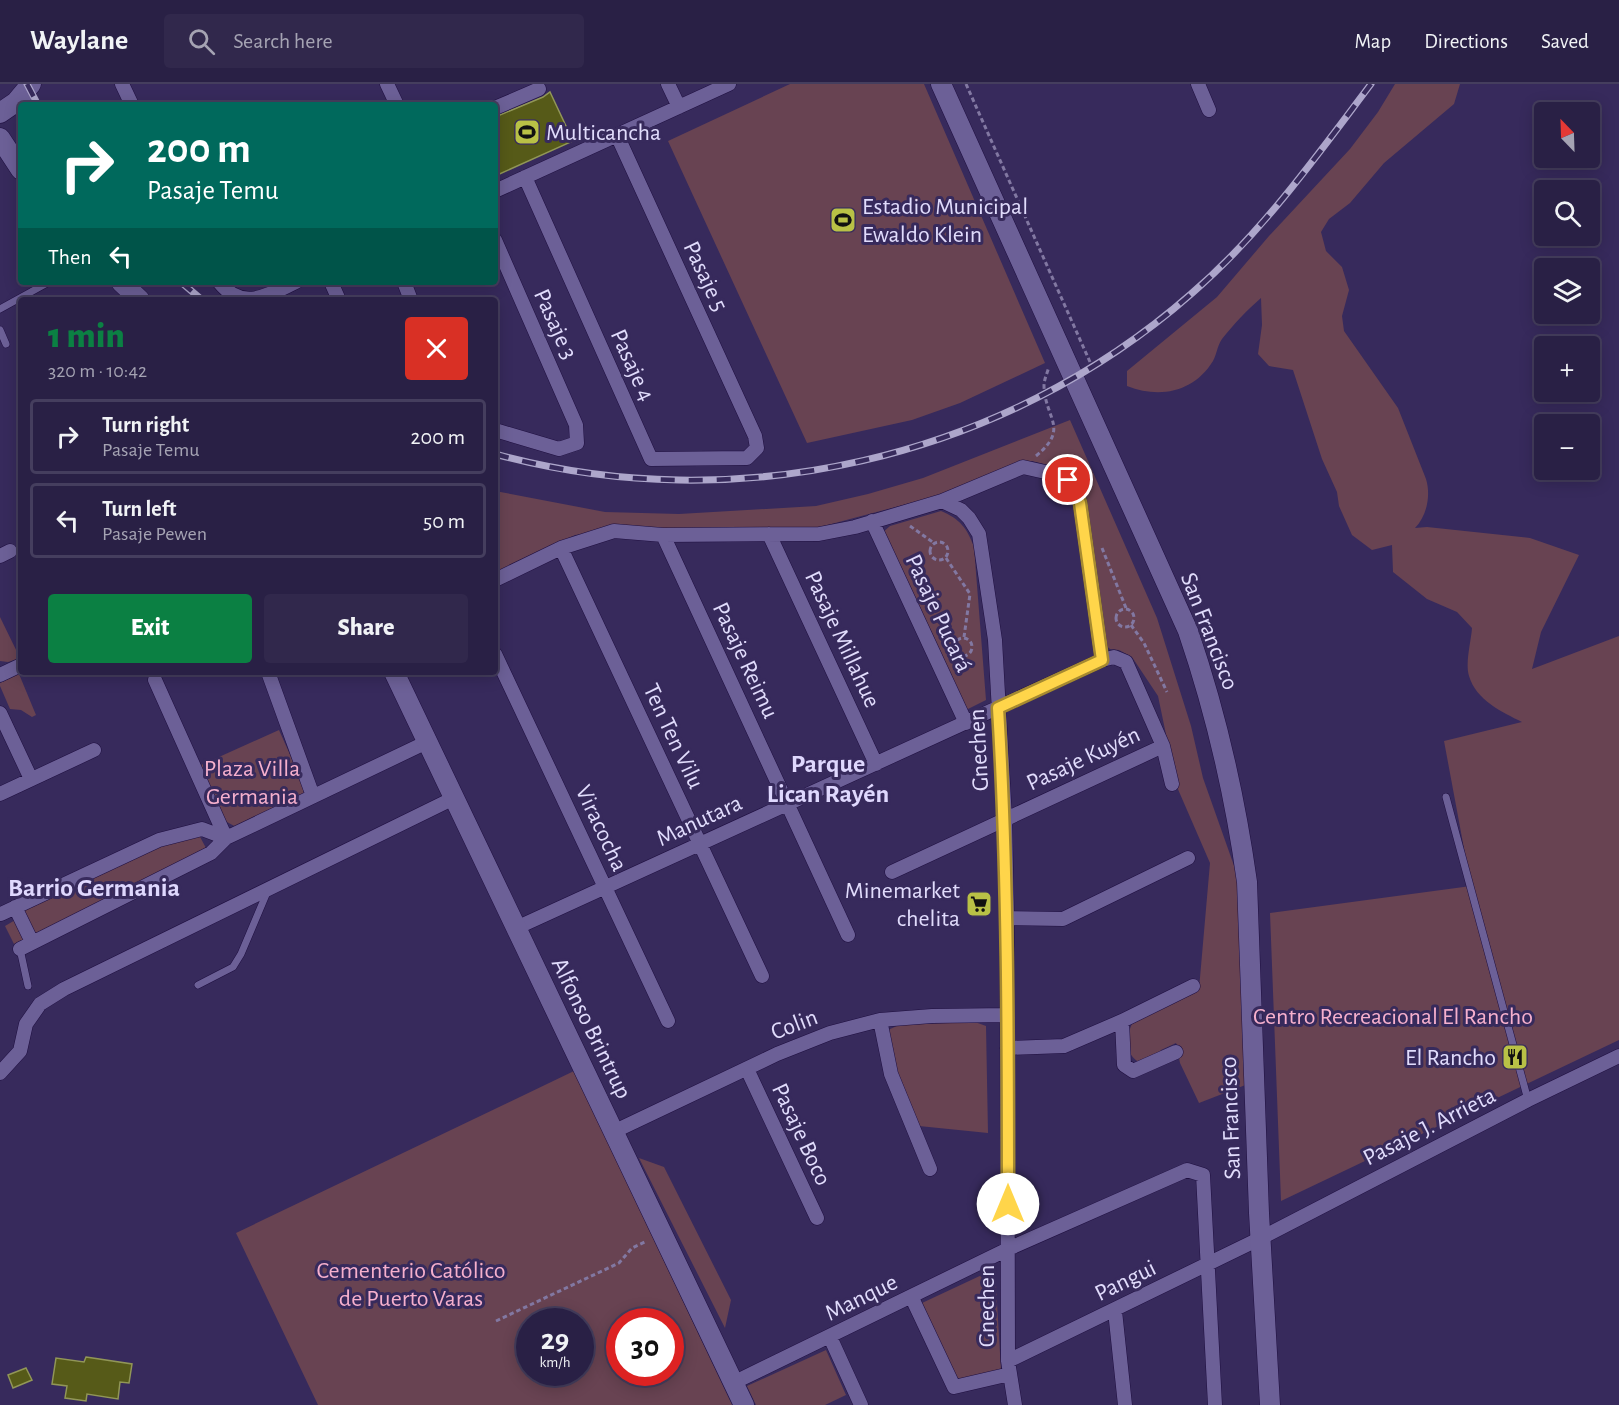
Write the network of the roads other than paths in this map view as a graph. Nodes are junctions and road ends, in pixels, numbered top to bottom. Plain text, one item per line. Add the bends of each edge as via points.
1 (31, 84) edge
2 (122, 84) edge
3 (387, 84) edge
4 (668, 84) edge
5 (729, 84) edge
6 (941, 84) edge
7 (1198, 84) edge
8 (539, 89) dead end
9 (131, 102) edge
10 (396, 102) edge
11 (498, 107) edge
12 (678, 107) junction
13 (1209, 110) dead end
14 (0, 113) edge
15 (617, 135) junction
16 (0, 138) edge
17 (18, 165) edge
18 (525, 177) junction
19 (498, 190) edge
20 (498, 247) edge
21 (44, 285) edge
22 (124, 285) edge
23 (222, 285) edge
24 (289, 285) edge
25 (22, 297) edge
26 (137, 297) edge
27 (238, 297) edge
28 (262, 297) edge
29 (18, 299) edge
30 (0, 309) edge
31 (0, 330) edge
32 (6, 344) dead end
33 (498, 431) edge
34 (755, 436) joint
35 (942, 501) junction
36 (872, 521) junction
37 (768, 534) junction
38 (663, 535) junction
39 (561, 548) junction
40 (498, 579) edge
41 (498, 660) edge
42 (1102, 660) junction
43 (18, 666) edge
44 (0, 675) edge
45 (269, 675) edge
46 (395, 675) edge
47 (154, 680) dead end
48 (998, 708) junction
49 (0, 713) edge
50 (966, 723) junction
51 (427, 742) junction
52 (1162, 746) junction
53 (94, 750) dead end
54 (876, 764) junction
55 (31, 779) junction
56 (1172, 784) dead end
57 (0, 794) edge
58 (313, 796) junction
59 (1446, 796) dead end
60 (454, 798) junction
61 (788, 804) junction
62 (1005, 819) junction
63 (226, 838) junction
64 (700, 844) junction
65 (1188, 858) dead end
66 (892, 872) dead end
67 (605, 887) junction
68 (269, 889) junction
69 (15, 908) junction
70 (0, 914) edge
71 (1007, 918) junction
72 (516, 928) junction
73 (848, 935) dead end
74 (26, 946) junction
75 (762, 976) dead end
76 (198, 985) dead end
77 (28, 986) dead end
78 (1193, 986) dead end
79 (1007, 1015) junction
80 (880, 1020) junction
81 (668, 1021) dead end
82 (1122, 1021) junction
83 (1007, 1048) junction
84 (1176, 1052) dead end
85 (1619, 1056) edge
86 (747, 1069) junction
87 (0, 1073) edge
88 (1528, 1100) junction
89 (613, 1132) junction
90 (930, 1169) dead end
91 (816, 1218) dead end
92 (1261, 1238) junction
93 (1008, 1249) junction
94 (1207, 1265) junction
95 (912, 1298) junction
96 (1115, 1311) junction
97 (830, 1337) junction
98 (1009, 1368) junction
99 (733, 1383) junction
100 (744, 1405) edge
101 (861, 1405) edge
102 (1015, 1405) edge
103 (1125, 1405) edge
104 (1215, 1405) edge
105 (1270, 1405) edge

1 - 14 main road
2 - 9 street
3 - 10 street
4 - 12 street
5 - 12 street
6 - 92 main road, San Francisco via 1188,631 1215,715 1247,882
7 - 13 street
8 - 11 street
12 - 15 street
15 - 18 street
15 - 34 street, Pasaje 5
16 - 17 main road
18 - 19 street
18 - 34 street, Pasaje 4 via 651,459 747,458 757,448
20 - 33 street, Pasaje 3 via 576,425 577,443 558,449
21 - 25 lane
22 - 26 main road
23 - 27 street
24 - 28 street
29 - 30 lane
31 - 32 lane
35 - 36 street
35 - 42 street via 1023,467 1068,480 1080,503
35 - 48 street, Gnechen via 969,518 982,544 995,640
36 - 37 street via 819,534
36 - 50 street, Pasaje Pucará
37 - 38 street
37 - 54 street, Pasaje Millahue
38 - 39 street via 614,531
38 - 61 street, Pasaje Reimu
39 - 40 street
39 - 64 street, Ten Ten Vilu
41 - 67 street, Viracocha
42 - 48 street, Manutara
42 - 52 street via 1114,657 1126,662
43 - 44 street
45 - 58 street
46 - 51 main road, Alfonso Brintrup
47 - 63 street
48 - 50 street, Manutara
48 - 62 street, Gnechen
49 - 55 street
50 - 54 street, Manutara
51 - 58 street
51 - 60 main road, Alfonso Brintrup
52 - 56 street
52 - 62 street, Pasaje Kuyén
53 - 55 street
54 - 61 street, Manutara
55 - 57 street
58 - 63 street
59 - 88 lane
60 - 68 street
60 - 72 main road, Alfonso Brintrup
61 - 64 street, Manutara
61 - 73 street, Pasaje Reimu
62 - 66 street, Pasaje Kuyén
62 - 71 street, Gnechen
63 - 69 street via 202,829 159,840
63 - 74 street via 211,853
64 - 67 street, Manutara
64 - 75 street, Ten Ten Vilu
65 - 71 street via 1063,919
67 - 72 street, Manutara
67 - 81 street, Viracocha
68 - 76 lane via 232,967
68 - 87 street via 40,1004 26,1024 20,1051
69 - 70 street
69 - 74 street
71 - 79 street, Gnechen
72 - 89 main road, Alfonso Brintrup
74 - 77 lane
78 - 82 street
79 - 80 street, Colin
79 - 83 street, Gnechen
80 - 86 street, Colin via 806,1042
80 - 90 street via 891,1074
82 - 83 street via 1064,1046
82 - 84 street via 1124,1065 1133,1071
83 - 93 street, Gnechen
85 - 88 street, Pasaje J. Arrieta
86 - 89 street, Colin
86 - 91 street, Pasaje Boco
88 - 92 street, Pasaje J. Arrieta
89 - 99 main road, Alfonso Brintrup
92 - 94 street, Pangui
92 - 105 main road, San Francisco
93 - 94 street, Manque via 1187,1170 1203,1175
93 - 95 street, Manque
93 - 98 street, Gnechen
94 - 96 street, Pangui
94 - 104 street
95 - 97 street, Manque
95 - 98 street, Pangui via 954,1387
96 - 98 street, Pangui
96 - 103 street
97 - 99 street, Manque
97 - 101 street
98 - 102 street, Gnechen
99 - 100 main road, Alfonso Brintrup

